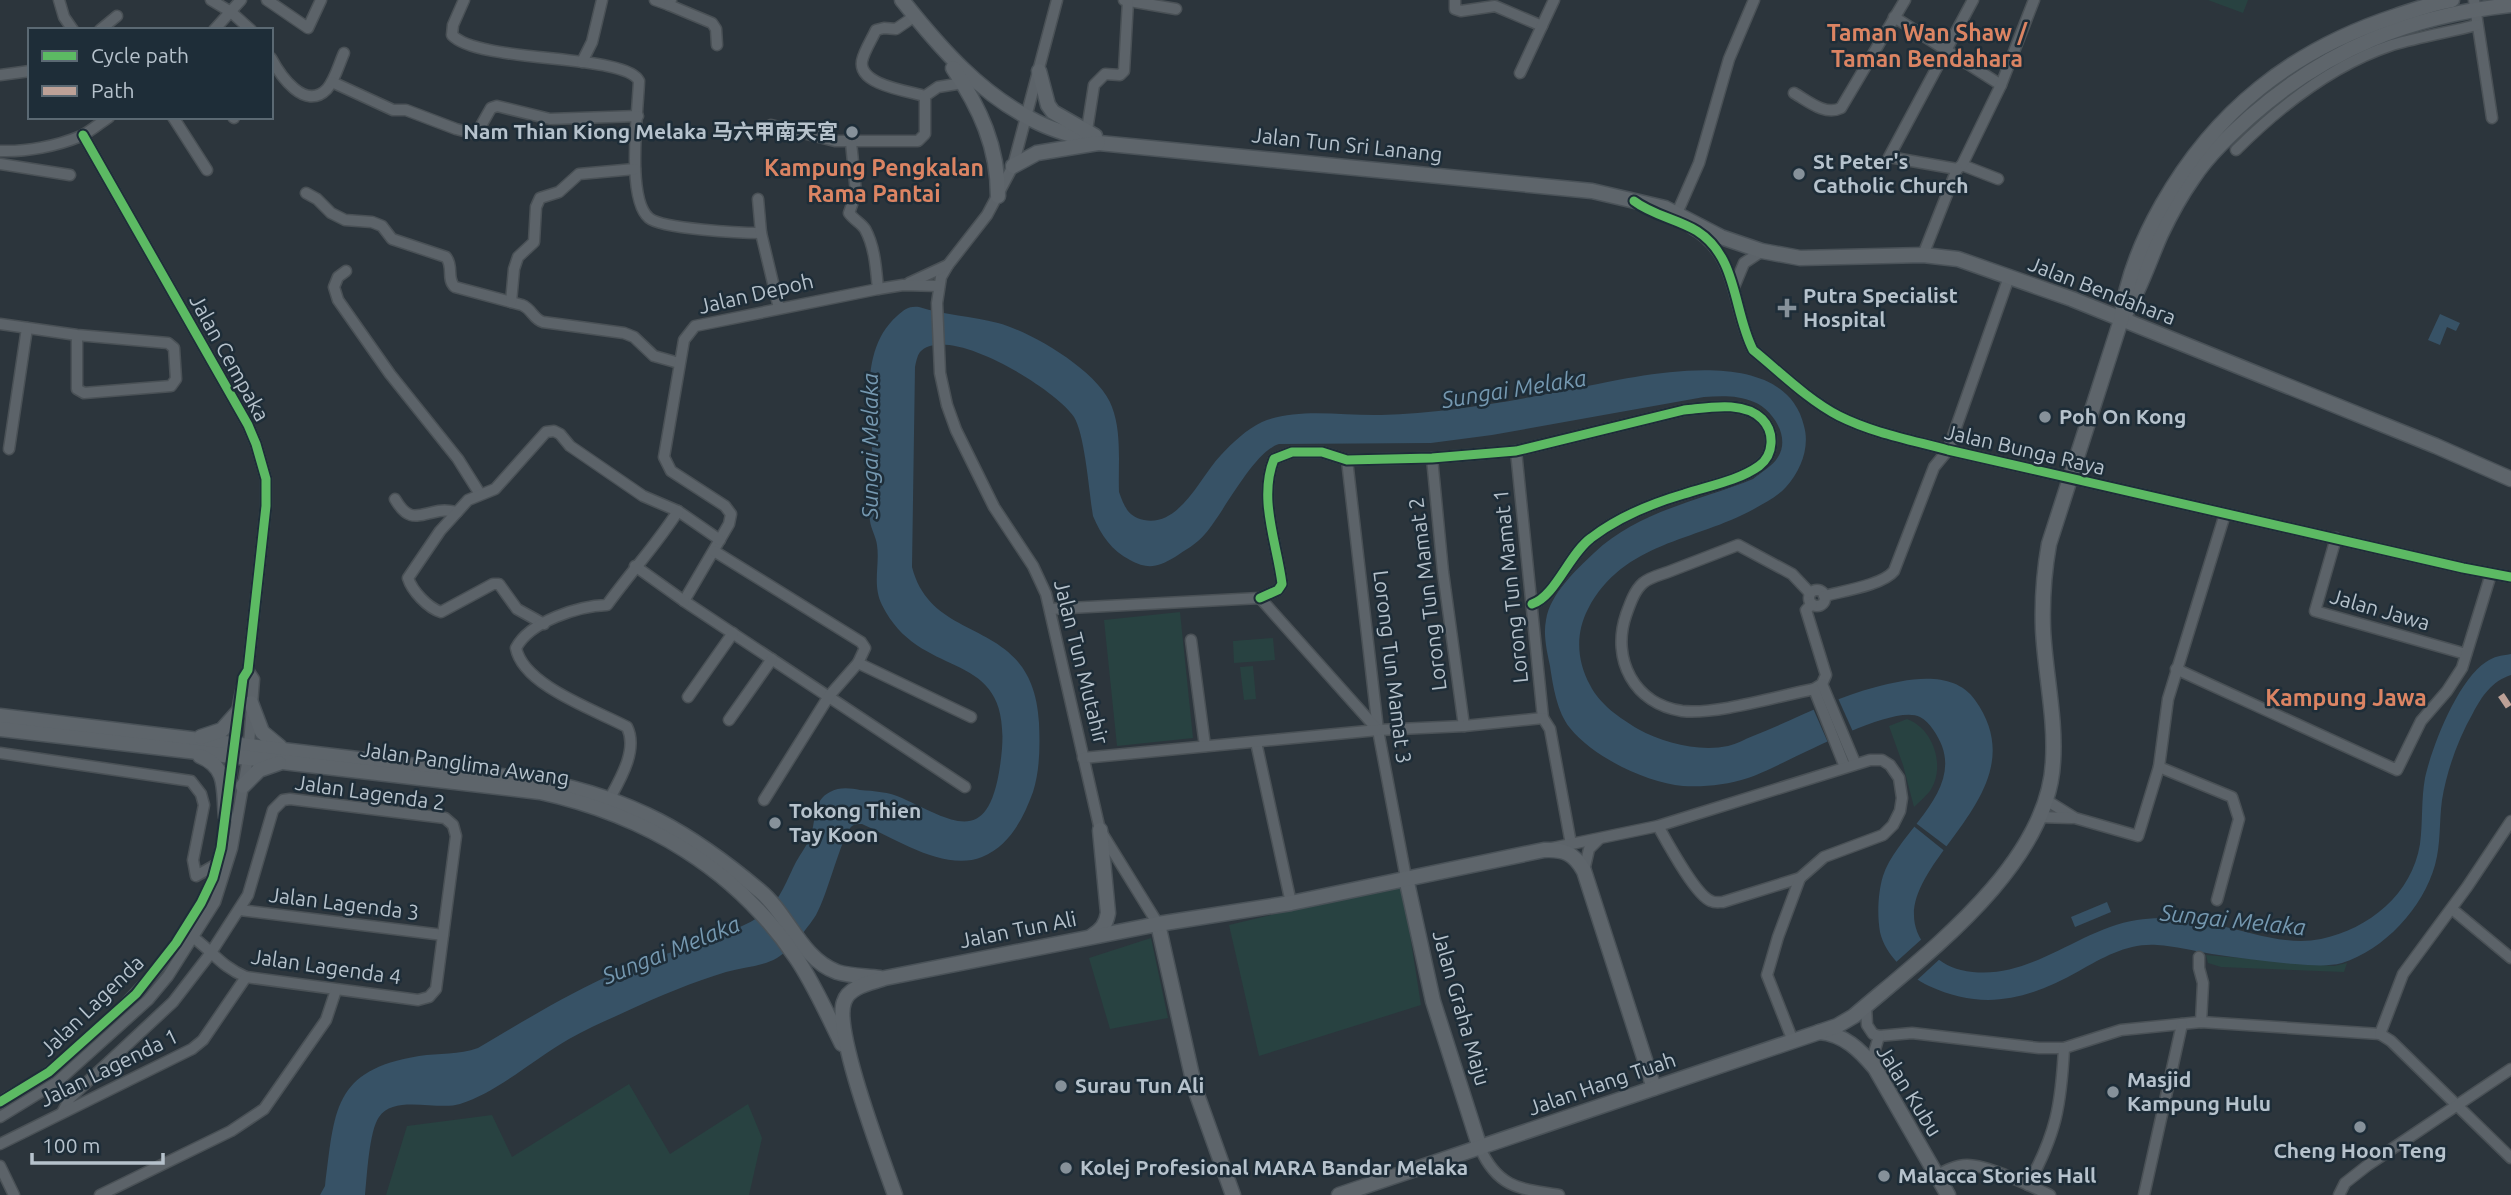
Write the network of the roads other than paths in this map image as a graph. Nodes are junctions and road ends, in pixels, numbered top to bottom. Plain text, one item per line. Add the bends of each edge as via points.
1 (59, 0) edge
2 (211, 0) edge
3 (241, 0) edge
4 (267, 0) edge
5 (321, 0) edge
6 (464, 0) edge
7 (603, 0) edge
8 (655, 0) edge
9 (902, 0) edge
10 (1057, 0) edge
11 (1126, 0) edge
12 (1455, 0) edge
13 (1554, 0) edge
14 (1754, 0) edge
15 (1905, 0) edge
16 (1973, 0) edge
17 (2034, 0) edge
18 (2452, 0) edge
19 (670, 2) edge
20 (2511, 5) edge
21 (1176, 9) dead end
22 (232, 12) junction
23 (2476, 12) edge
24 (117, 16) dead end
25 (915, 16) junction
26 (1894, 17) junction
27 (1542, 26) junction
28 (72, 28) edge
29 (102, 28) edge
30 (216, 28) edge
31 (249, 28) edge
32 (934, 40) junction
33 (717, 45) dead end
34 (1947, 51) junction
35 (344, 53) dead end
36 (273, 61) edge
37 (583, 62) junction
38 (28, 71) edge
39 (1039, 71) junction
40 (1520, 74) dead end
41 (0, 75) edge
42 (332, 82) junction
43 (963, 83) junction
44 (2001, 85) junction
45 (1794, 93) dead end
46 (925, 96) junction
47 (638, 116) junction
48 (1027, 117) junction
49 (2492, 118) dead end
50 (106, 119) edge
51 (174, 119) edge
52 (771, 125) dead end
53 (1087, 130) junction
54 (83, 135) junction
55 (850, 142) junction
56 (1103, 144) junction
57 (2236, 150) dead end
58 (2, 151) edge
59 (1, 164) edge
60 (1013, 166) junction
61 (1959, 167) junction
62 (635, 169) junction
63 (208, 170) dead end
64 (70, 175) dead end
65 (1998, 179) dead end
66 (306, 193) dead end
67 (998, 196) junction
68 (758, 198) dead end
69 (1672, 214) junction
70 (761, 233) junction
71 (1762, 251) junction
72 (1923, 255) junction
73 (948, 265) junction
74 (346, 271) dead end
75 (2009, 276) junction
76 (903, 285) junction
77 (939, 286) junction
78 (1734, 287) junction
79 (878, 289) junction
80 (511, 302) junction
81 (779, 308) junction
82 (2121, 320) junction
83 (0, 324) edge
84 (27, 328) junction
85 (77, 335) junction
86 (679, 363) junction
87 (1926, 444) junction
88 (9, 449) dead end
89 (1948, 450) junction
90 (1516, 451) junction
91 (1432, 458) junction
92 (1347, 460) junction
93 (1934, 467) junction
94 (2070, 478) junction
95 (2511, 479) edge
96 (480, 494) junction
97 (395, 499) dead end
98 (678, 511) junction
99 (457, 512) junction
100 (2225, 514) junction
101 (2336, 538) junction
102 (720, 540) junction
103 (714, 551) junction
104 (635, 566) junction
105 (2491, 574) junction
106 (2508, 577) edge
107 (1260, 598) junction
108 (1811, 599) junction
109 (684, 601) junction
110 (1532, 604) junction
111 (1050, 609) junction
112 (544, 624) junction
113 (733, 633) junction
114 (1191, 640) dead end
115 (2466, 654) junction
116 (772, 659) junction
117 (858, 663) junction
118 (2176, 669) junction
119 (248, 670) junction
120 (1818, 686) junction
121 (829, 696) junction
122 (688, 697) dead end
123 (251, 703) junction
124 (238, 712) junction
125 (0, 716) edge
126 (971, 717) dead end
127 (1543, 718) junction
128 (729, 720) dead end
129 (1464, 726) junction
130 (0, 729) edge
131 (1378, 730) junction
132 (1256, 742) junction
133 (192, 746) junction
134 (1205, 746) junction
135 (241, 751) junction
136 (0, 753) edge
137 (285, 755) junction
138 (1083, 758) junction
139 (1850, 765) junction
140 (2159, 767) junction
141 (243, 786) junction
142 (965, 787) dead end
143 (610, 798) junction
144 (765, 800) dead end
145 (2046, 800) junction
146 (226, 817) junction
147 (2038, 817) junction
148 (2075, 818) junction
149 (2511, 821) edge
150 (1658, 826) junction
151 (1100, 830) junction
152 (1602, 838) junction
153 (1570, 844) junction
154 (1544, 850) junction
155 (217, 864) junction
156 (1584, 871) junction
157 (1406, 878) junction
158 (1800, 878) junction
159 (759, 899) junction
160 (2217, 900) dead end
161 (1291, 903) junction
162 (2452, 909) junction
163 (240, 911) junction
164 (1158, 925) junction
165 (188, 926) junction
166 (443, 935) junction
167 (1091, 937) junction
168 (190, 941) junction
169 (176, 943) junction
170 (802, 954) junction
171 (211, 955) junction
172 (2199, 957) dead end
173 (2511, 958) edge
174 (246, 978) junction
175 (885, 978) junction
176 (336, 990) junction
177 (1869, 1003) junction
178 (2201, 1022) junction
179 (2182, 1024) junction
180 (1816, 1032) junction
181 (2380, 1034) junction
182 (1879, 1036) junction
183 (1793, 1041) junction
184 (2064, 1048) junction
185 (850, 1061) junction
186 (1875, 1069) junction
187 (2511, 1069) edge
188 (98, 1073) junction
189 (1654, 1088) junction
190 (101, 1093) junction
191 (0, 1102) edge
192 (2456, 1105) junction
193 (63, 1111) junction
194 (0, 1117) edge
195 (0, 1144) edge
196 (1480, 1148) junction
197 (2511, 1158) edge
198 (0, 1166) edge
199 (1936, 1176) junction
200 (2028, 1185) junction
201 (13, 1195) edge
202 (100, 1195) edge
203 (895, 1195) edge
204 (1233, 1195) edge
205 (1339, 1195) edge
206 (1559, 1195) edge
207 (1948, 1195) edge
208 (2050, 1195) edge
209 (2144, 1195) edge
210 (2339, 1195) edge

1 - 28 street
2 - 22 street
3 - 22 street
4 - 5 street via 308,28
6 - 37 street via 452,30 461,43
7 - 37 street
8 - 19 street
9 - 25 main road
10 - 39 street, Jalan Tun Mutahir
11 - 21 street
11 - 53 street via 1124,71 1105,74 1094,85
12 - 27 street via 1455,9 1461,11 1494,6
13 - 27 street
14 - 69 street via 1729,59 1695,175
15 - 26 street
16 - 34 street
17 - 44 street
18 - 82 main road via 2339,38 2288,66 2220,123 2181,171 2147,231 2125,291
19 - 33 street via 712,23
20 - 23 main road
22 - 30 street
22 - 31 street
23 - 49 street
23 - 57 street via 2336,70 2270,116
23 - 82 main road via 2416,23 2344,50 2269,100 2223,142 2193,178
24 - 29 street
25 - 32 main road
25 - 46 street via 896,29 876,30 862,61 863,72 874,82
26 - 34 street
26 - 45 street via 1841,108 1825,110
27 - 40 street
32 - 43 main road
32 - 48 main road, Jalan Tun Sri Lanang via 974,79
34 - 44 street
34 - 61 street via 1889,157
35 - 42 street
36 - 42 street via 285,81 305,94 316,96
37 - 47 street via 634,73 639,81
38 - 41 street
39 - 48 street, Jalan Tun Mutahir
39 - 53 main road via 1053,112
42 - 47 street via 393,110 406,110 472,133 497,106 550,120
43 - 46 street via 938,87
43 - 67 main road via 989,134
44 - 61 street
46 - 55 street via 925,134 918,141
47 - 62 street
48 - 56 main road, Jalan Tun Sri Lanang
48 - 60 street, Jalan Tun Mutahir
50 - 54 street
51 - 63 street
52 - 55 street
53 - 56 main road
54 - 58 street via 40,148
54 - 119 street, Jalan Cempaka via 248,425 262,463 265,533
55 - 79 street via 856,193 849,213 864,226 875,258
56 - 60 main road via 1037,153
56 - 69 main road, Jalan Tun Sri Lanang via 1592,191
58 - 59 street
59 - 64 street
60 - 67 street, Jalan Tun Mutahir
61 - 65 street
61 - 72 street
62 - 70 street via 640,207 649,219
62 - 80 street via 579,174 559,192 540,198 534,242 518,257
66 - 80 street via 345,220 372,222 392,239 446,257 455,287
67 - 73 street, Jalan Tun Mutahir
68 - 70 street
69 - 71 main road, Jalan Bendahara
69 - 78 street, Jalan Bunga Raya via 1712,243
70 - 81 street
71 - 72 main road, Jalan Bendahara via 1800,258
71 - 78 street via 1745,263
72 - 75 main road, Jalan Bendahara via 1958,259
73 - 76 street, Jalan Depoh
73 - 77 street, Jalan Tun Mutahir
74 - 96 street via 334,286 338,300 458,458
75 - 82 main road, Jalan Bendahara
75 - 89 street
76 - 77 street, Jalan Depoh
76 - 79 street, Jalan Depoh
77 - 111 street, Jalan Tun Mutahir via 938,352 943,389 966,453 993,507 1033,566
78 - 87 street, Jalan Bunga Raya via 1753,350 1839,416
79 - 81 street, Jalan Depoh
80 - 86 street via 527,307 543,322 624,333 654,356
81 - 86 street, Jalan Depoh via 695,326 684,340
82 - 94 main road, Jalan Hang Tuah
82 - 95 main road, Jalan Bendahara
83 - 84 street
84 - 85 street
84 - 88 street
85 - 85 street via 172,345 176,379 171,386 79,392
86 - 102 street, Jalan Depoh via 664,457 671,471 729,510 731,519
87 - 89 street, Jalan Bunga Raya
87 - 93 street
89 - 93 street
89 - 94 street, Jalan Bunga Raya
90 - 91 street
90 - 110 street, Lorong Tun Mamat 1
90 - 110 street via 1710,408 1746,408 1762,419 1770,434 1771,450 1762,464 1644,510 1590,538 1546,597
91 - 92 street
91 - 129 street, Lorong Tun Mamat 2
92 - 107 street via 1322,452 1292,452 1274,459 1267,476 1267,496 1282,584
92 - 131 street, Lorong Tun Mamat 3
93 - 108 street via 1890,577 1824,596 1819,590
94 - 100 street, Jalan Bunga Raya
94 - 145 main road, Jalan Hang Tuah via 2045,570 2043,628 2053,763
96 - 98 street via 495,489 541,436 554,431 643,496
96 - 99 street
97 - 99 street via 412,516
98 - 102 street
98 - 104 street via 659,541
99 - 112 street via 411,571 410,584 441,612 499,584 517,609
100 - 101 street, Jalan Bunga Raya
100 - 118 street
101 - 105 street, Jalan Bunga Raya
101 - 115 street, Jalan Jawa via 2315,611
102 - 103 street, Jalan Depoh
103 - 109 street, Jalan Depoh
103 - 117 street via 861,642 865,648
104 - 109 street
104 - 112 street via 607,604 567,612
105 - 106 street, Jalan Bunga Raya
105 - 115 street
107 - 111 street
107 - 131 street
108 - 120 street via 1807,610 1826,675
108 - 120 street via 1792,574 1738,545 1645,581 1630,603 1620,644 1631,681 1669,708 1699,712
109 - 113 street
110 - 127 street, Lorong Tun Mamat 1
111 - 138 street, Jalan Tun Mutahir
112 - 143 street via 518,644 517,654 525,664 565,698 627,727 631,743 624,773
113 - 116 street
113 - 122 street
114 - 134 street
115 - 118 street via 2456,680 2421,721 2397,770
116 - 121 street
116 - 128 street
117 - 121 street
117 - 126 street
118 - 140 street
119 - 123 street, Jalan Cempaka via 254,679
119 - 124 street, Jalan Cempaka
120 - 139 street
121 - 142 street
121 - 144 street
123 - 135 street, Jalan Cempaka
123 - 137 main road via 262,732
124 - 133 main road via 222,730
124 - 135 street, Jalan Cempaka
125 - 133 main road, Jalan Panglima Awang
127 - 129 street
127 - 153 street, Lorong Tun Mamat 1 via 1550,729
129 - 131 street
130 - 133 main road, Jalan Panglima Awang
131 - 132 street
131 - 157 street, Lorong Tun Mamat 3
132 - 134 street
132 - 161 street
133 - 135 main road, Jalan Panglima Awang
133 - 146 main road via 221,772
134 - 138 street
135 - 137 main road, Jalan Panglima Awang
135 - 141 street, Jalan Lagenda
135 - 146 street, Jalan Lagenda
136 - 155 street via 191,781 204,805 193,860 196,876
137 - 141 main road
137 - 143 main road, Jalan Panglima Awang via 542,781
137 - 159 main road, Jalan Panglima Awang via 572,799 666,838
138 - 151 street, Jalan Tun Mutahir
139 - 150 street
139 - 158 street via 1882,760 1890,765 1899,778 1900,811 1883,835 1825,857
140 - 148 street via 2138,836
140 - 160 street via 2232,797 2239,819
141 - 168 street, Jalan Lagenda via 221,887
143 - 159 main road, Jalan Panglima Awang via 695,841
145 - 147 main road, Jalan Hang Tuah
145 - 148 street
146 - 155 street, Jalan Lagenda
147 - 148 street
147 - 177 main road, Jalan Hang Tuah via 2013,862 1967,918
149 - 162 street
150 - 152 street
150 - 158 street via 1684,870 1711,901 1723,902
151 - 164 street, Jalan Tun Mutahir
151 - 167 main road via 1108,913 1099,932
152 - 153 street
152 - 156 street via 1589,849
153 - 154 street
154 - 156 main road via 1570,853
154 - 157 main road, Jalan Tun Ali
155 - 165 street, Jalan Lagenda
156 - 189 main road
157 - 161 main road, Jalan Tun Ali
157 - 196 main road, Jalan Graha Maju via 1433,1000
158 - 183 street via 1767,975
159 - 170 main road, Jalan Panglima Awang
161 - 164 main road, Jalan Tun Ali
162 - 173 street
162 - 181 street via 2403,974
163 - 166 street, Jalan Lagenda 3
163 - 166 street, Jalan Lagenda 2 via 254,881 270,815 284,800 445,818 456,836
163 - 171 street, Jalan Lagenda 2
164 - 167 main road, Jalan Tun Ali
164 - 204 main road, Jalan Tun Mutahir via 1199,1101
165 - 168 street
165 - 169 street, Jalan Lagenda
166 - 176 street, Jalan Lagenda 4 via 436,989 429,997 418,1000
167 - 175 main road, Jalan Tun Ali
168 - 169 street
168 - 171 street, Jalan Lagenda 4
168 - 194 street, Jalan Lagenda via 160,987 136,1011 57,1083
169 - 191 street, Jalan Lagenda via 124,1005 49,1072
170 - 175 main road, Jalan Panglima Awang via 834,971
170 - 185 main road, Jalan Panglima Awang
171 - 174 street, Jalan Lagenda 4
171 - 188 street, Jalan Lagenda 2 via 173,1002
172 - 178 street
174 - 176 street, Jalan Lagenda 4
174 - 190 street, Jalan Lagenda 1 via 192,1049
175 - 185 main road, Jalan Tun Ali via 851,991 844,1002 842,1021
176 - 202 street via 326,1020 264,1109 231,1131
177 - 180 main road, Jalan Hang Tuah via 1847,1021
177 - 182 street via 1867,1025
178 - 179 street
178 - 181 street
179 - 184 street via 2121,1030
179 - 209 street
180 - 183 main road, Jalan Hang Tuah
180 - 186 main road, Jalan Kubu via 1853,1045
181 - 192 street
182 - 184 street via 1912,1033 2014,1047
182 - 186 street
183 - 189 main road, Jalan Hang Tuah
184 - 200 street via 2056,1124
185 - 203 main road, Jalan Tun Ali
186 - 199 main road, Jalan Kubu
187 - 192 street
188 - 190 street
188 - 193 street, Jalan Lagenda 2 via 66,1102
189 - 196 main road, Jalan Hang Tuah
190 - 193 street, Jalan Lagenda 1
192 - 197 street
192 - 210 street via 2353,1176
193 - 195 street, Jalan Lagenda 1
196 - 205 main road, Jalan Hang Tuah
196 - 206 street via 1494,1172 1512,1186
198 - 201 street
199 - 200 street via 1968,1165
199 - 207 main road, Jalan Kubu
200 - 208 street

